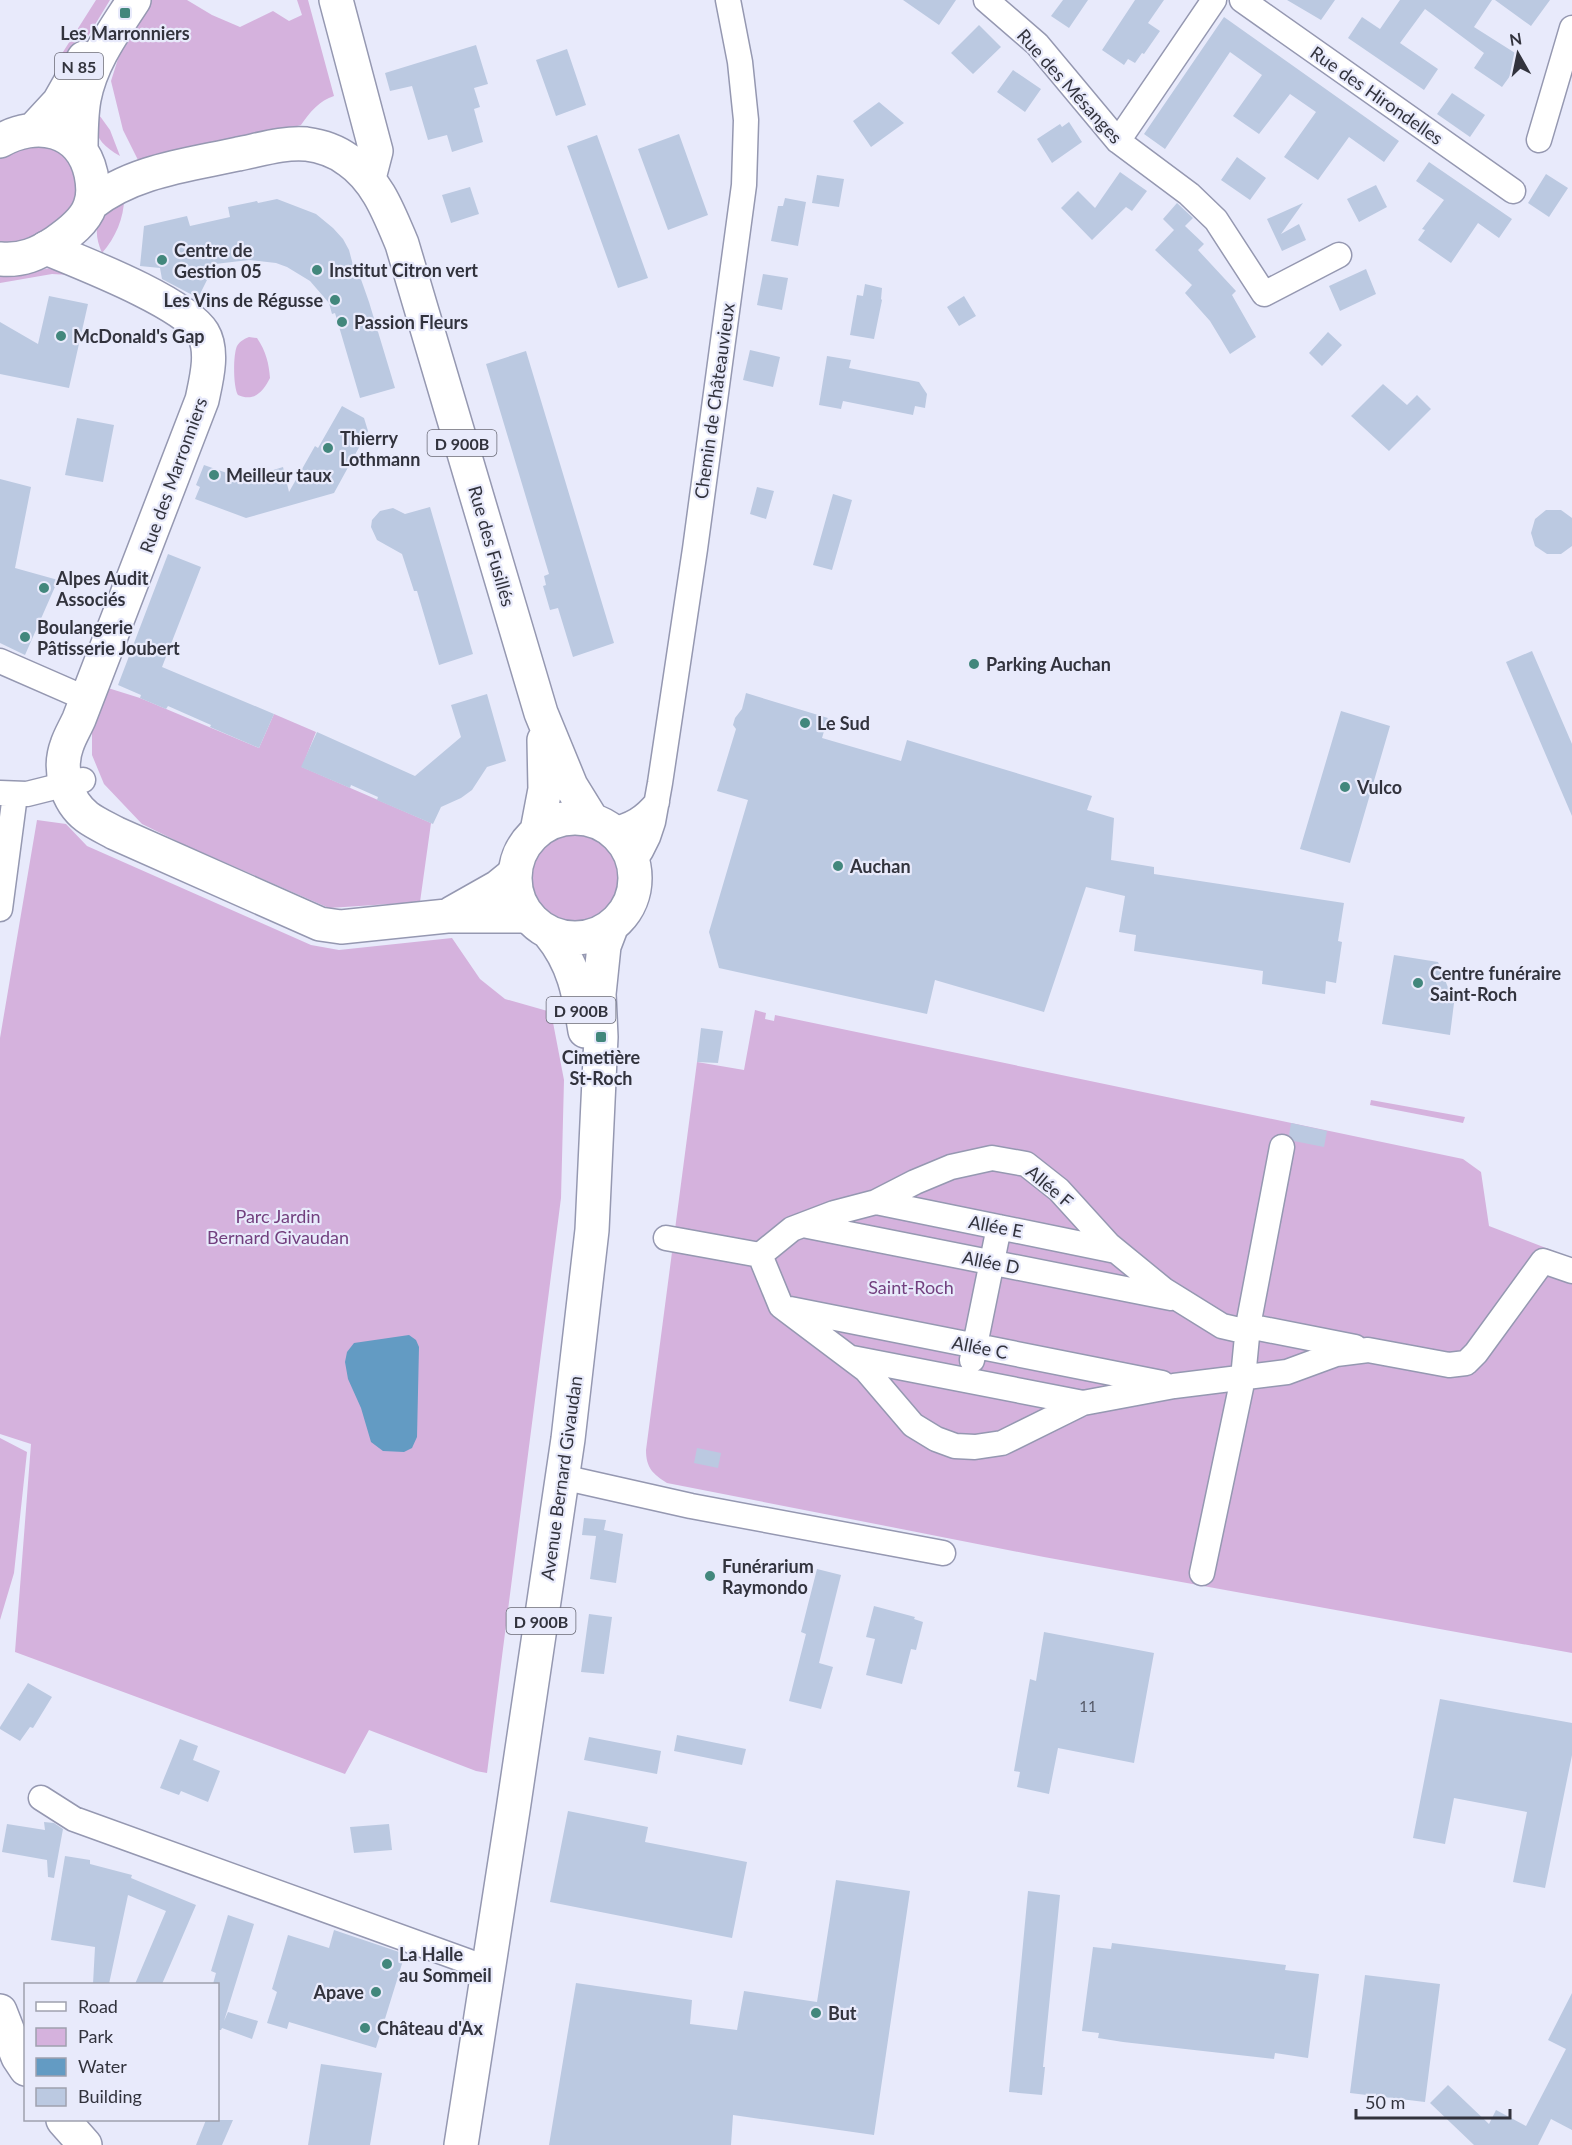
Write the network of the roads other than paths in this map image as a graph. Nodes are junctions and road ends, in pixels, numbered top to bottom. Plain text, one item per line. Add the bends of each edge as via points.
1 (118, 0) edge
2 (134, 0) edge
3 (336, 0) edge
4 (728, 0) edge
5 (986, 0) edge
6 (1214, 0) edge
7 (1242, 0) edge
8 (1572, 28) edge
9 (34, 129) junction
10 (1539, 140) dead end
11 (0, 141) edge
12 (1118, 141) junction
13 (83, 153) junction
14 (165, 170) junction
15 (369, 178) junction
16 (1513, 191) dead end
17 (87, 211) junction
18 (46, 248) junction
19 (1339, 255) dead end
20 (0, 259) edge
21 (108, 274) junction
22 (0, 661) edge
23 (83, 709) junction
24 (541, 713) junction
25 (74, 782) junction
26 (8, 794) edge
27 (657, 802) junction
28 (601, 825) junction
29 (537, 831) junction
30 (633, 862) junction
31 (514, 874) junction
32 (0, 909) edge
33 (447, 915) junction
34 (538, 925) junction
35 (612, 925) junction
36 (598, 1094) junction
37 (1282, 1147) dead end
38 (876, 1202) junction
39 (803, 1225) junction
40 (999, 1227) junction
41 (666, 1238) dead end
42 (1116, 1251) junction
43 (760, 1255) junction
44 (992, 1262) junction
45 (1572, 1271) edge
46 (1179, 1299) junction
47 (785, 1308) junction
48 (1248, 1329) junction
49 (975, 1346) junction
50 (1368, 1350) junction
51 (850, 1358) junction
52 (1243, 1378) junction
53 (968, 1381) junction
54 (1174, 1386) junction
55 (1083, 1403) junction
56 (562, 1477) junction
57 (943, 1553) dead end
58 (1202, 1574) dead end
59 (41, 1798) dead end
60 (489, 1970) junction
61 (0, 2011) edge
62 (24, 2065) edge
63 (64, 2121) edge
64 (85, 2145) edge
65 (461, 2145) edge

1 - 9 main road, N 85 via 59,102
2 - 13 main road, N 85 via 105,45 89,80 81,121
3 - 15 main road via 376,151
4 - 27 street, Chemin de Châteauvieux via 746,120 744,184
5 - 12 street, Rue des Mésanges via 1037,44
6 - 12 street
7 - 16 street, Rue des Hirondelles
8 - 10 street
9 - 11 main road
9 - 13 main road via 61,134
12 - 19 street, Rue des Mésanges via 1190,194 1216,220 1264,294
13 - 14 main road via 130,168
13 - 17 main road, Rue des Marronniers via 92,179
14 - 15 main road, Rue des Fusillés via 303,144 333,151
14 - 17 main road via 105,193
15 - 24 main road, Rue des Fusillés / D 900B via 390,215 412,276
17 - 18 main road via 67,234
17 - 21 main road, Rue des Marronniers via 93,252
18 - 20 main road via 22,259
18 - 21 main road, Rue des Marronniers
21 - 23 main road, Rue des Marronniers via 188,317 203,333 207,374 202,400
22 - 23 street
23 - 25 main road, Rue des Marronniers
24 - 28 main road, Rue des Fusillés / D 900B via 571,786
24 - 29 main road, Rue des Fusillés / D 900B via 545,789
25 - 26 street via 38,792
25 - 33 main road, Rue des Marronniers via 130,839 320,924 361,926
26 - 32 street
27 - 28 street via 646,815 621,828
27 - 30 street, Chemin de Châteauvieux via 648,837
28 - 29 main road via 578,818 563,819
28 - 30 main road via 624,844
29 - 31 main road via 526,843
30 - 35 main road via 633,892 628,906
31 - 33 main road, Rue des Marronniers via 478,900
31 - 34 main road via 517,897
33 - 34 main road, Rue des Marronniers
34 - 35 main road via 565,938 598,934
34 - 36 main road, D 900B via 567,957 575,978
35 - 36 main road, D 900B via 604,946 599,994
36 - 56 main road, Avenue Bernard Givaudan / D 900B via 592,1230
37 - 48 street
38 - 39 street, Allée F
38 - 40 street, Allée E
38 - 42 street, Allée F via 959,1165 992,1158 1026,1164 1059,1190
39 - 43 street, Allée F via 792,1229
39 - 44 street, Allée D
40 - 42 street, Allée E
40 - 44 street
41 - 43 street
42 - 46 street, Allée F
43 - 47 street
44 - 46 street, Allée D
44 - 49 street
45 - 50 street, Allée F via 1543,1261 1466,1363 1449,1365
46 - 48 street, Allée F via 1222,1326
47 - 49 street, Allée C
47 - 51 street
48 - 50 street, Allée F
48 - 52 street
49 - 53 street
49 - 54 street, Allée C
50 - 52 street via 1336,1354 1287,1372
51 - 53 street
51 - 55 street via 866,1370 913,1425 955,1446 1002,1443
52 - 54 street
52 - 58 street
53 - 55 street
54 - 55 street
56 - 57 street via 615,1479 691,1506
56 - 60 main road, Avenue Bernard Givaudan / D 900B
59 - 60 street via 74,1819
60 - 65 main road, Avenue Bernard Givaudan / D 900B
61 - 62 main road
63 - 64 main road

